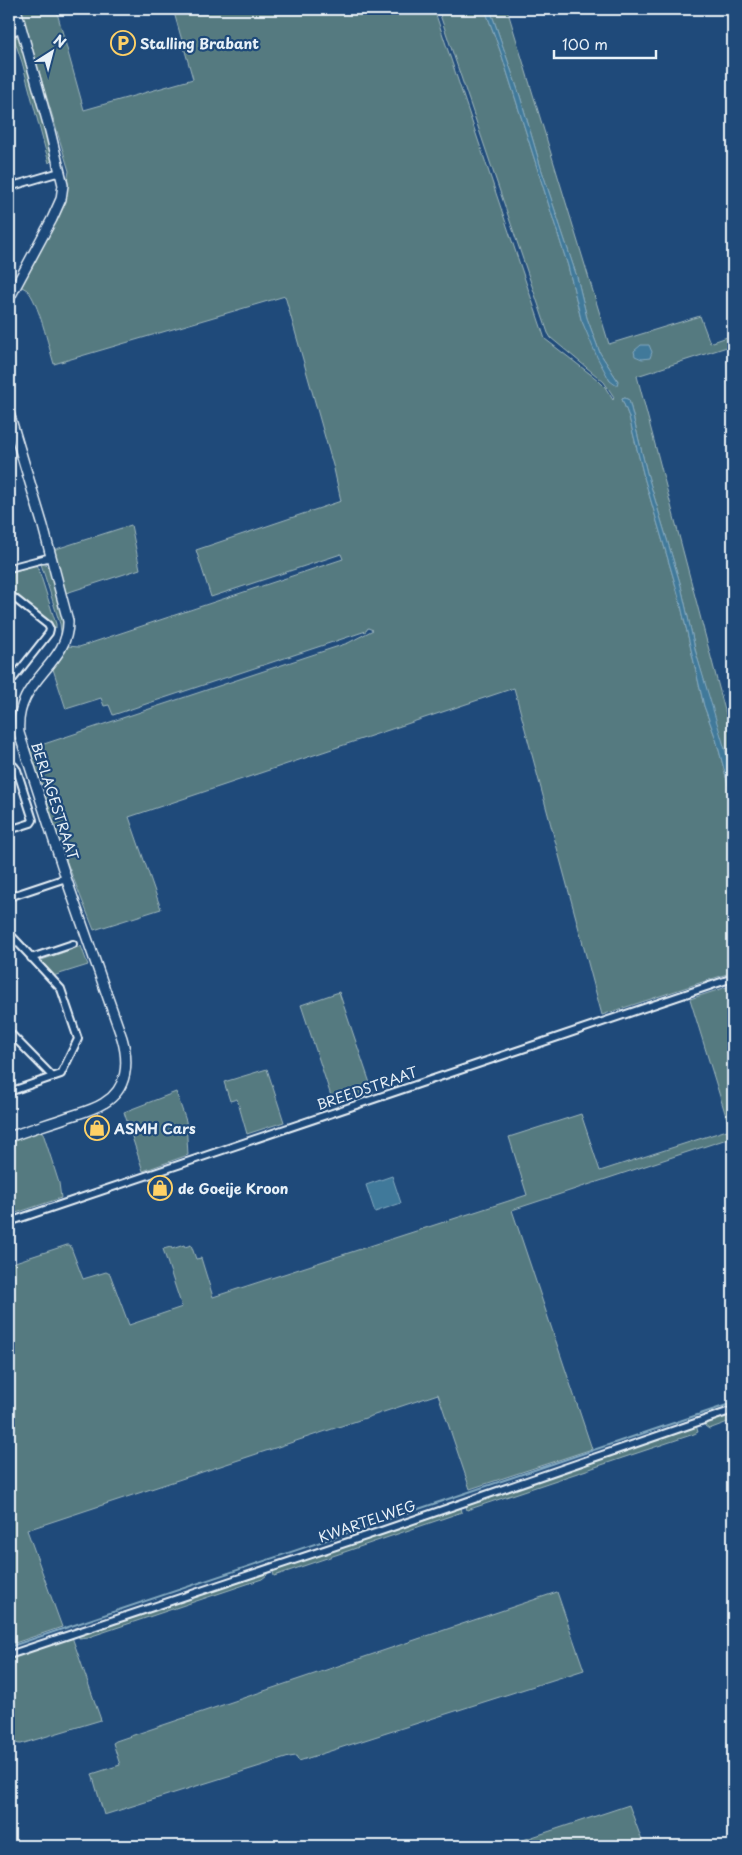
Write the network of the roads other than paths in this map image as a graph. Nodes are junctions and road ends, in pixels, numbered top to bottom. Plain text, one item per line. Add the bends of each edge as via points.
1 (16, 9) edge
2 (21, 29) junction
3 (9, 33) edge
4 (60, 172) junction
5 (9, 187) edge
6 (9, 299) edge
7 (9, 413) edge
8 (51, 556) junction
9 (9, 568) edge
10 (9, 594) edge
11 (11, 675) edge
12 (9, 684) edge
13 (9, 767) edge
14 (9, 830) edge
15 (66, 878) junction
16 (9, 897) edge
17 (9, 933) edge
18 (73, 944) dead end
19 (31, 958) junction
20 (733, 978) edge
21 (9, 1032) edge
22 (53, 1077) junction
23 (9, 1092) edge
24 (9, 1137) edge
25 (9, 1222) edge
26 (733, 1410) edge
27 (9, 1654) edge

1 - 2 street
2 - 3 street
2 - 4 street
4 - 5 street
4 - 6 street via 63,185 61,199
7 - 8 street, BERLAGESTRAAT
8 - 9 street
8 - 15 street, BERLAGESTRAAT via 67,612 67,633 61,648 24,698 18,723
10 - 11 street via 50,629
11 - 12 street
13 - 14 street via 14,766 17,770 33,820
15 - 16 street
15 - 24 street, BERLAGESTRAAT via 122,1038 127,1056 126,1072 108,1101
17 - 19 street
18 - 19 street
19 - 22 street via 61,989 78,1039 61,1074
20 - 25 street, BREEDSTRAAT
21 - 22 street
22 - 23 street
26 - 27 street, KWARTELWEG

